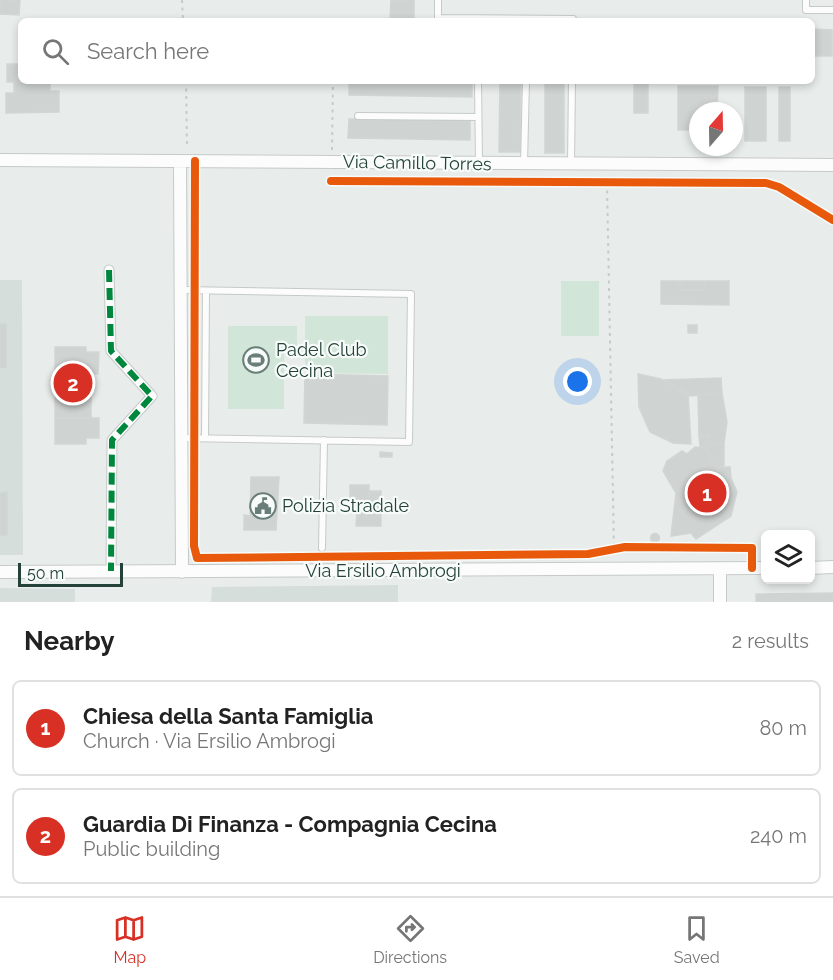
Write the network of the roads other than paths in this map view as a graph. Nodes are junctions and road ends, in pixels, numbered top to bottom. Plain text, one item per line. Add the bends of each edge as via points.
1 (438, 0) edge
2 (806, 0) edge
3 (833, 10) edge
4 (438, 18) edge
5 (478, 84) edge
6 (526, 84) edge
7 (572, 84) edge
8 (358, 116) dead end
9 (478, 117) junction
10 (0, 160) edge
11 (184, 161) junction
12 (479, 163) junction
13 (524, 164) junction
14 (571, 164) junction
15 (833, 165) edge
16 (109, 270) dead end
17 (182, 291) junction
18 (206, 291) junction
19 (182, 438) junction
20 (205, 438) junction
21 (324, 440) junction
22 (322, 548) dead end
23 (833, 567) edge
24 (761, 568) edge
25 (815, 568) edge
26 (720, 569) junction
27 (111, 571) junction
28 (0, 572) edge
29 (182, 572) junction
30 (720, 602) edge

1 - 4 lane
2 - 3 lane via 806,10
5 - 9 lane
6 - 13 lane
7 - 14 lane
8 - 9 lane
9 - 12 lane
10 - 11 street, Via Camillo Torres
11 - 12 street, Via Camillo Torres
11 - 17 street
12 - 13 street, Via Camillo Torres
13 - 14 street, Via Camillo Torres
14 - 15 street, Via Camillo Torres
16 - 27 street via 111,351 152,396 112,440
17 - 18 lane
17 - 19 street
18 - 20 lane
18 - 21 lane via 411,294 409,442
19 - 20 lane
19 - 29 street
20 - 21 lane
21 - 22 lane
23 - 25 street
24 - 26 street, Via Ersilio Ambrogi
26 - 29 street, Via Ersilio Ambrogi
26 - 30 street
27 - 28 street, Via Ersilio Ambrogi
27 - 29 street, Via Ersilio Ambrogi

